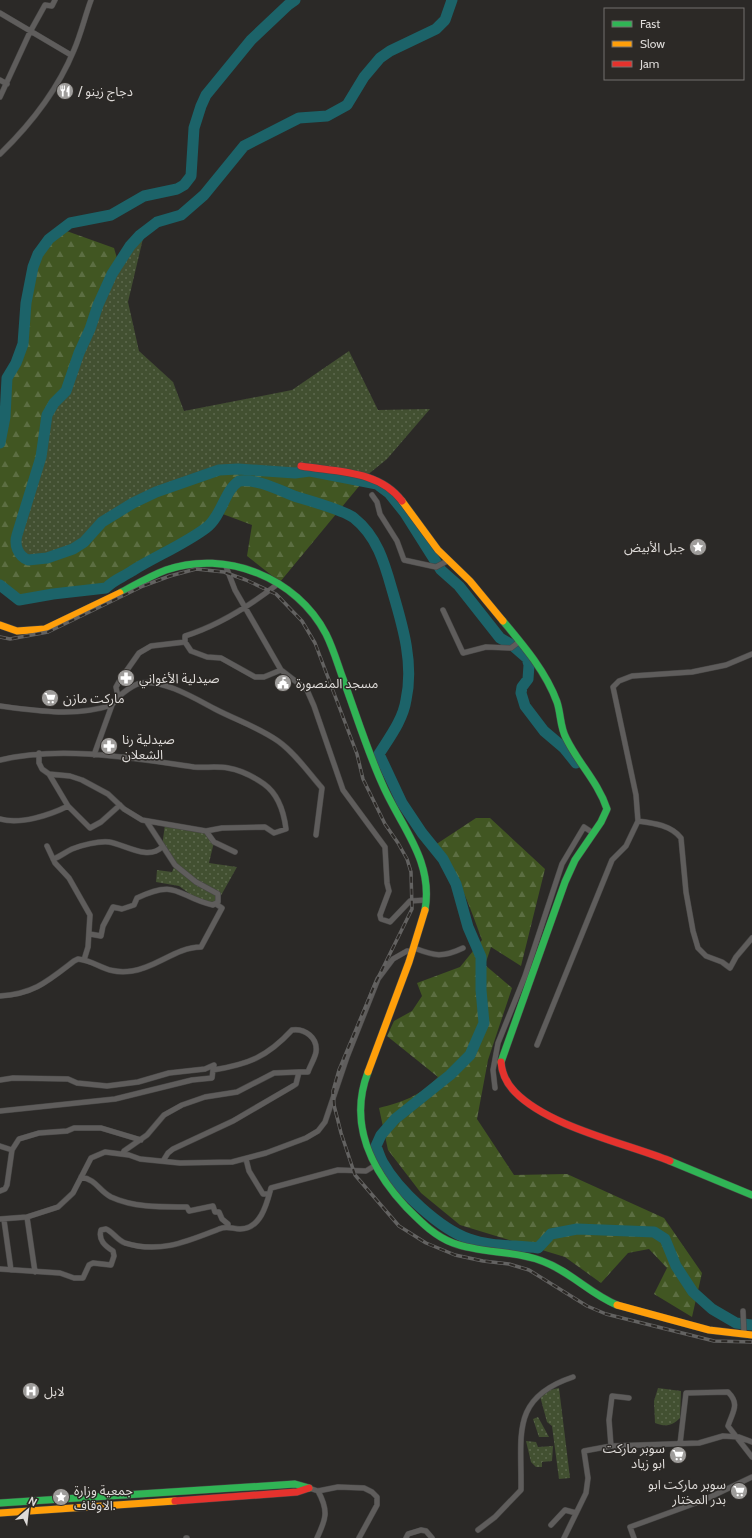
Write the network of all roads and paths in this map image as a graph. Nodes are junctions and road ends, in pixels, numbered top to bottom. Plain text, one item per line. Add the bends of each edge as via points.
1 (55, 0) edge
2 (90, 0) edge
3 (0, 13) edge
4 (30, 32) junction
5 (71, 55) junction
6 (0, 80) edge
7 (7, 84) junction
8 (0, 97) edge
9 (0, 154) edge
10 (301, 466) dead end
11 (372, 495) dead end
12 (446, 562) junction
13 (226, 564) junction
14 (280, 582) junction
15 (246, 607) junction
16 (442, 610) dead end
17 (0, 626) edge
18 (185, 642) junction
19 (516, 644) junction
20 (752, 654) edge
21 (281, 670) junction
22 (118, 697) junction
23 (112, 705) junction
24 (0, 706) edge
25 (39, 753) junction
26 (94, 755) junction
27 (0, 760) edge
28 (49, 774) junction
29 (120, 805) junction
30 (68, 806) junction
31 (0, 819) edge
32 (638, 821) junction
33 (147, 822) junction
34 (589, 830) junction
35 (206, 831) junction
36 (316, 835) dead end
37 (47, 846) dead end
38 (162, 847) junction
39 (235, 852) dead end
40 (53, 859) junction
41 (426, 900) junction
42 (216, 904) junction
43 (90, 934) junction
44 (752, 938) edge
45 (462, 948) dead end
46 (413, 950) junction
47 (736, 957) junction
48 (84, 960) junction
49 (722, 962) junction
50 (0, 996) edge
51 (537, 1045) dead end
52 (213, 1070) junction
53 (299, 1072) junction
54 (0, 1080) edge
55 (495, 1088) dead end
56 (0, 1111) edge
57 (141, 1140) junction
58 (0, 1146) edge
59 (12, 1150) junction
60 (123, 1154) junction
61 (246, 1159) junction
62 (163, 1161) junction
63 (374, 1166) junction
64 (81, 1177) junction
65 (0, 1191) edge
66 (269, 1194) junction
67 (752, 1195) edge
68 (27, 1217) junction
69 (2, 1219) edge
70 (228, 1227) junction
71 (0, 1269) edge
72 (11, 1270) junction
73 (35, 1272) junction
74 (743, 1311) dead end
75 (744, 1332) junction
76 (752, 1334) edge
77 (573, 1377) dead end
78 (629, 1398) dead end
79 (734, 1436) junction
80 (752, 1442) edge
81 (680, 1444) junction
82 (611, 1446) junction
83 (752, 1457) edge
84 (752, 1478) edge
85 (309, 1488) junction
86 (318, 1491) junction
87 (0, 1504) edge
88 (0, 1513) edge
89 (576, 1513) junction
90 (551, 1526) dead end
91 (478, 1530) dead end
92 (317, 1538) edge
93 (359, 1538) edge
94 (406, 1538) edge
95 (432, 1538) edge
96 (564, 1538) edge
97 (634, 1538) edge

1 - 4 street via 52,6 45,5
2 - 5 street
3 - 4 street
4 - 5 street
4 - 7 street
5 - 9 street via 49,97 18,137
6 - 7 street
7 - 8 street
10 - 12 street via 370,477 382,482 396,493
11 - 12 street via 380,514 397,541 404,560 436,567
12 - 19 street via 470,582
13 - 14 street via 256,571
13 - 15 street via 235,590
13 - 17 street via 203,563 166,570 45,629 17,631
14 - 15 street
14 - 41 street via 310,611 323,628 382,784 419,851 427,888
15 - 18 street via 209,628 185,636
15 - 21 street
16 - 19 street via 463,653 486,647
18 - 21 street via 191,651 207,657 221,658 255,677 264,677
18 - 22 street via 151,646 139,653 116,687
19 - 34 street via 551,688 570,748 602,794 607,809 601,822
20 - 32 street via 726,665 692,672 632,676 619,681 613,687 636,795
21 - 41 street via 306,690 343,790 384,847 386,883 389,891 381,919 390,922 410,901
22 - 23 street
22 - 36 street via 132,686 155,682 261,729 298,760 322,788
23 - 24 street via 94,711 67,712
23 - 26 street
25 - 26 street
25 - 27 street
25 - 28 street via 39,763
26 - 35 street via 237,770 264,784 273,793 284,814 286,829 274,833 265,827
28 - 29 street via 82,780 108,794
28 - 30 street
29 - 30 street via 90,828
29 - 33 street via 130,814
30 - 31 street via 43,817
32 - 49 street via 663,826 681,838 686,892 695,941 702,953
32 - 51 street via 626,846 612,860
33 - 35 street
33 - 38 street
34 - 55 street via 584,827 562,864 525,976 498,1043 493,1070
34 - 67 street via 534,967 501,1062 505,1080 523,1100 554,1118 665,1159
35 - 39 street via 214,842
37 - 40 street
38 - 40 street via 159,850 144,852 110,842 98,842 71,850
38 - 42 street via 175,865 196,882 218,894
40 - 43 street via 69,878 87,909 91,921
41 - 46 street
42 - 43 street via 208,904 178,890 159,889 137,898 134,906 122,910 113,907 101,936
42 - 48 street via 222,908 201,947 184,950 131,972 105,970
43 - 48 street
44 - 47 street
45 - 46 street via 447,956 435,956
46 - 61 street via 393,959 378,979 327,1116 318,1131 286,1146
46 - 63 street via 366,1077 360,1102 361,1125
47 - 49 street
47 - 49 street via 730,968
48 - 50 street via 74,961 28,992
52 - 53 street via 256,1059 285,1039 292,1030 298,1029 313,1039 316,1051 308,1072
52 - 54 street via 214,1065 169,1073 138,1082 107,1086 77,1083 68,1079
52 - 56 street via 212,1078 192,1080 115,1099
53 - 57 street via 274,1073 237,1092 206,1097 182,1105 164,1115
53 - 62 street via 293,1086 256,1109 173,1149
57 - 59 street via 101,1128 74,1128 19,1139
57 - 60 street
58 - 59 street
59 - 65 street via 7,1185
60 - 62 street
60 - 64 street via 97,1154 91,1158
61 - 62 street via 232,1162
61 - 66 street via 249,1171 263,1194
63 - 66 street via 366,1171 338,1170 312,1176 270,1188
63 - 75 street via 385,1184 419,1220 454,1244 544,1261 559,1268 610,1303 694,1326
64 - 68 street via 73,1193 58,1207
64 - 70 street via 90,1179 112,1197 130,1203 151,1207 187,1206 189,1211 213,1206
66 - 70 street via 268,1203 259,1218 250,1226 240,1229
68 - 69 street
68 - 73 street
69 - 72 street
70 - 73 street via 186,1243 153,1246 124,1242 112,1235 109,1230 103,1229 100,1236 106,1246 113,1251 111,1265 93,1263 80,1279 60,1273
71 - 72 street
72 - 73 street
74 - 75 street
75 - 76 street
77 - 91 street via 543,1390 530,1403 523,1419 521,1490 495,1518
78 - 82 street via 612,1396 609,1420
79 - 80 street
79 - 81 street
79 - 81 street via 728,1426 736,1404 728,1392 686,1393
79 - 83 street
81 - 82 street
82 - 89 street via 584,1451 588,1478 586,1493
84 - 97 street via 704,1500 630,1527
85 - 86 street
85 - 87 street via 295,1484
85 - 88 street via 297,1492
86 - 92 street via 326,1513
86 - 93 street via 338,1487 364,1488 377,1497 377,1505
89 - 90 street via 565,1510
89 - 96 street
94 - 95 street via 408,1534 421,1530 426,1531

